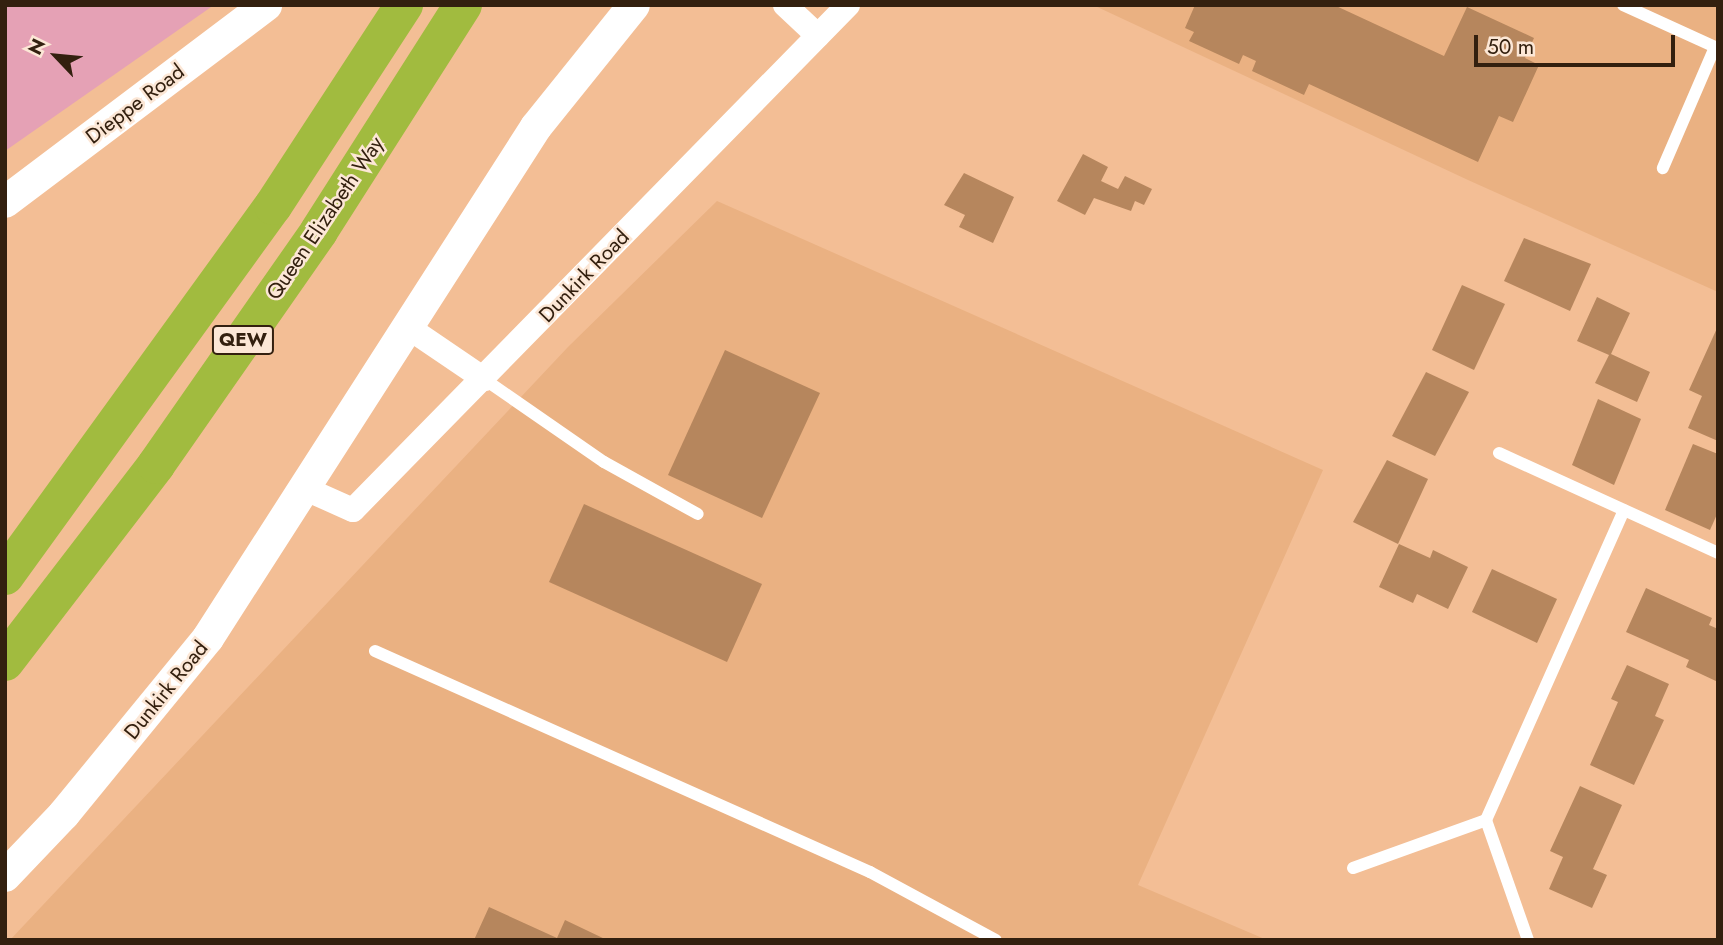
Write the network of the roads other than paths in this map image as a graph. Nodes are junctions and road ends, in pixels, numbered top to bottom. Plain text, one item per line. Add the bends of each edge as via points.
1 (266, 5) edge
2 (404, 5) edge
3 (463, 5) edge
4 (634, 5) edge
5 (785, 5) edge
6 (848, 5) edge
7 (1623, 5) edge
8 (818, 36) junction
9 (1717, 46) edge
10 (1663, 168) dead end
11 (5, 202) edge
12 (410, 328) junction
13 (484, 379) junction
14 (1499, 453) dead end
15 (307, 490) junction
16 (1624, 510) junction
17 (698, 514) dead end
18 (1718, 553) edge
19 (5, 576) edge
20 (375, 651) dead end
21 (5, 662) edge
22 (1486, 820) junction
23 (1353, 868) dead end
24 (5, 876) edge
25 (996, 940) edge
26 (1528, 940) edge

1 - 11 street, Dieppe Road
2 - 19 highway, QEW via 273,206
3 - 21 highway, Queen Elizabeth Way / QEW via 319,231 172,442
4 - 12 street, Dunkirk Road via 536,127
5 - 8 street
6 - 8 street, Dunkirk Road
7 - 9 lane
8 - 13 street, Dunkirk Road
9 - 10 lane
12 - 13 street
12 - 15 street, Dunkirk Road
13 - 15 street, Dunkirk Road via 353,510
13 - 17 lane via 604,462
14 - 16 lane
15 - 24 street, Dunkirk Road via 175,680
16 - 18 lane
16 - 22 lane
20 - 25 lane via 870,872
22 - 23 lane
22 - 26 lane

